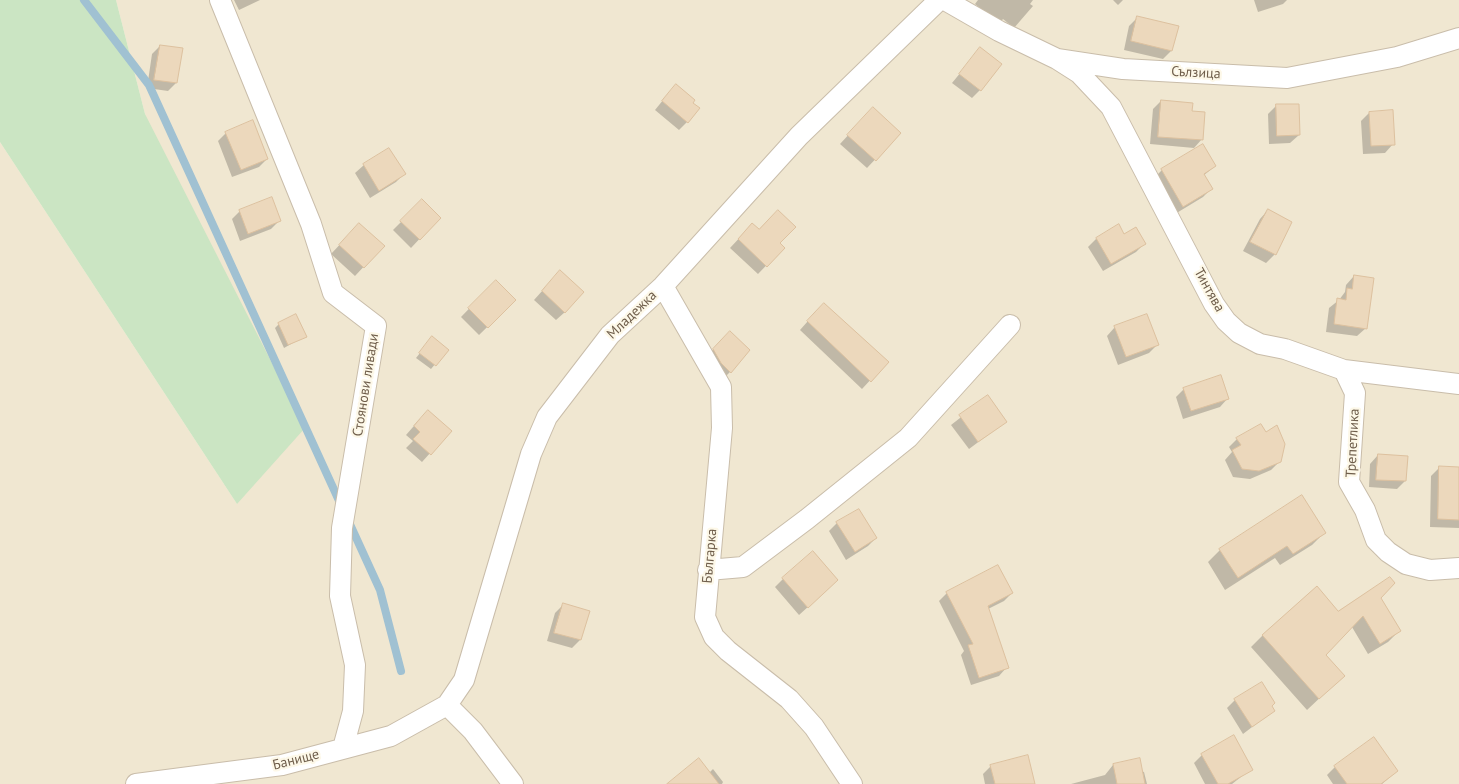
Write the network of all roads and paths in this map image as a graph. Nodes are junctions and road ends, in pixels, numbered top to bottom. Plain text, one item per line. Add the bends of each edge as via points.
1 (220, 0) edge
2 (939, 0) edge
3 (944, 0) edge
4 (1459, 38) edge
5 (1057, 60) junction
6 (662, 286) junction
7 (1010, 325) dead end
8 (1344, 370) junction
9 (1459, 384) edge
10 (1459, 568) edge
11 (708, 570) junction
12 (447, 705) junction
13 (343, 748) junction
14 (178, 782) edge
15 (136, 784) edge
16 (513, 784) edge
17 (852, 784) edge

1 - 13 street, Стоянови ливади via 311,224 333,293 376,326 342,528 340,596 356,665 353,711
2 - 6 street, Младежка via 799,136
3 - 5 street, Сълзица
4 - 5 street, Сълзица via 1397,57 1287,78 1123,69
5 - 8 street, Тинтява via 1079,73 1111,107 1214,304 1226,321 1239,333 1260,344 1285,349
6 - 11 street, Българка via 721,387 722,428
6 - 12 street, Младежка via 610,335 547,416 531,454 464,680
7 - 11 street via 908,438 807,520 743,567
8 - 9 street, Тинтява
8 - 10 street, Трепетлика via 1355,393 1350,482 1376,540 1406,564 1430,570
11 - 17 street, Българка via 705,617 714,637 789,699 814,726
12 - 13 street, Банище via 391,736
12 - 16 street via 473,731
13 - 14 street, Банище via 282,765
14 - 15 street, Банище

